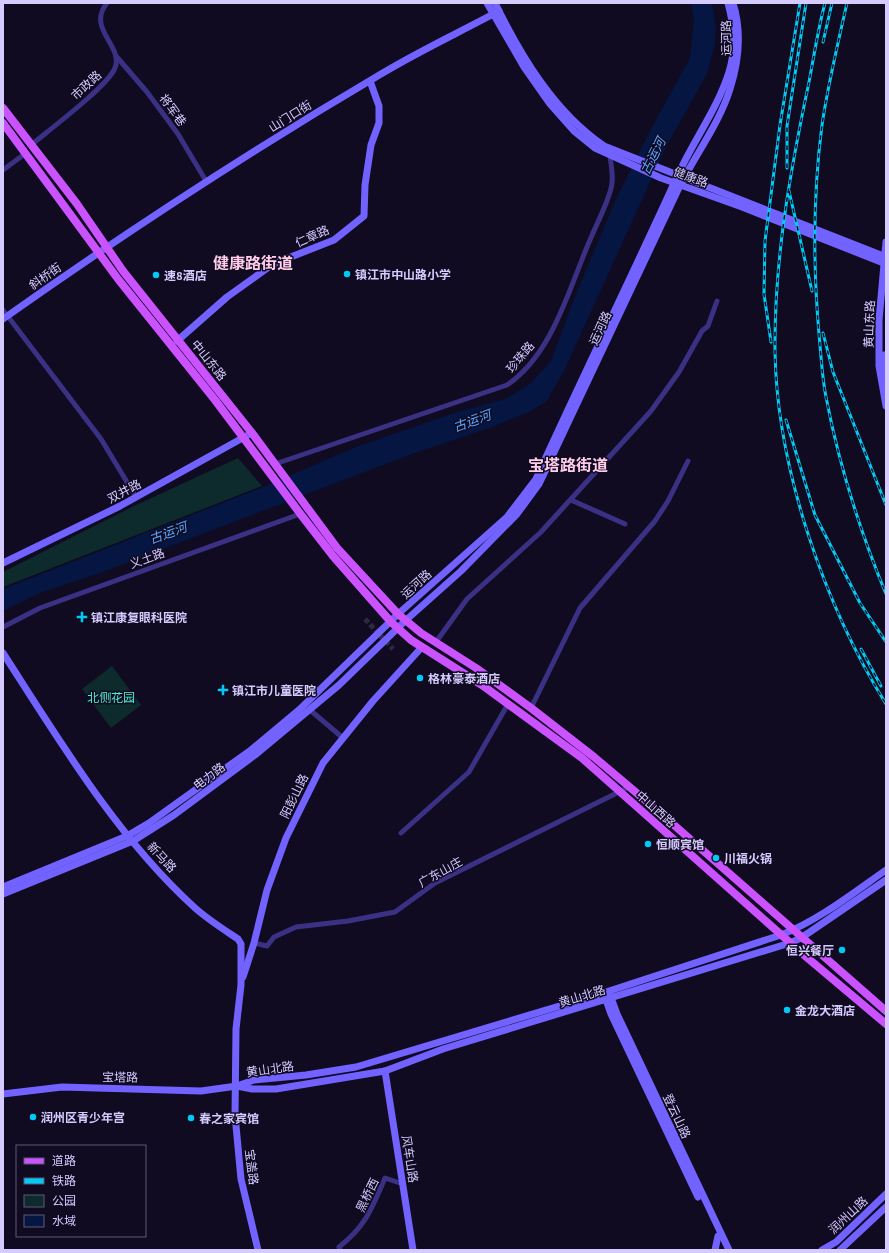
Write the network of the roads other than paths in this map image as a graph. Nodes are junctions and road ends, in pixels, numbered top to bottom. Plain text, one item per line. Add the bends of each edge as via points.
1 (107, 3) edge
2 (487, 3) edge
3 (495, 3) edge
4 (728, 3) edge
5 (733, 3) edge
6 (496, 13) junction
7 (116, 56) junction
8 (370, 81) junction
9 (3, 108) edge
10 (3, 123) edge
11 (31, 145) junction
12 (26, 153) junction
13 (610, 156) junction
14 (3, 170) edge
15 (681, 176) junction
16 (206, 182) junction
17 (677, 184) junction
18 (886, 242) edge
19 (107, 247) junction
20 (100, 252) junction
21 (885, 260) edge
22 (886, 283) edge
23 (717, 301) dead end
24 (5, 315) edge
25 (177, 341) junction
26 (886, 377) edge
27 (886, 406) edge
28 (252, 433) junction
29 (244, 438) junction
30 (688, 461) dead end
31 (275, 464) junction
32 (136, 497) junction
33 (571, 500) junction
34 (300, 514) junction
35 (625, 524) dead end
36 (3, 564) edge
37 (398, 614) junction
38 (405, 621) junction
39 (391, 622) junction
40 (3, 627) edge
41 (398, 628) junction
42 (436, 642) junction
43 (422, 647) junction
44 (3, 653) edge
45 (508, 704) junction
46 (531, 708) junction
47 (310, 710) junction
48 (343, 738) junction
49 (629, 787) junction
50 (621, 793) junction
51 (401, 833) dead end
52 (130, 838) junction
53 (886, 870) edge
54 (886, 880) edge
55 (3, 887) edge
56 (3, 894) edge
57 (793, 930) junction
58 (781, 935) junction
59 (801, 938) junction
60 (254, 943) junction
61 (790, 943) junction
62 (241, 985) junction
63 (607, 995) junction
64 (886, 1011) edge
65 (886, 1024) edge
66 (385, 1071) junction
67 (237, 1086) junction
68 (3, 1094) edge
69 (403, 1184) junction
70 (886, 1194) edge
71 (886, 1207) edge
72 (718, 1236) junction
73 (258, 1250) edge
74 (340, 1250) edge
75 (413, 1250) edge
76 (715, 1250) edge
77 (725, 1250) edge
78 (729, 1250) edge
79 (822, 1250) edge
80 (840, 1250) edge

1 - 7 street via 103,8 100,23
2 - 6 main road, 健康路
3 - 6 main road, 健康路
4 - 15 main road, 运河路 via 734,34 730,70 715,108
5 - 15 main road, 运河路 via 739,51 730,90 723,108
6 - 8 main road, 山门口街
6 - 13 main road, 健康路 via 524,67 550,104 574,131
6 - 15 main road, 健康路 via 555,102 584,132 604,146
7 - 11 street, 市政路 via 116,68 106,82
7 - 16 street, 将军巷 via 178,134
8 - 16 main road, 山门口街
8 - 25 main road, 仁章路 via 379,106 379,123 371,145 365,185 364,216 334,240 273,264 227,297
9 - 11 main road, 中山东路
10 - 12 main road, 中山东路
11 - 19 main road, 中山东路
12 - 14 street
12 - 20 main road, 中山东路
13 - 17 main road, 健康路
13 - 31 street, 珍珠路 via 612,184 575,274 561,317 518,378 507,385
15 - 17 main road, 运河路
15 - 21 main road, 健康路
16 - 19 main road, 山门口街
17 - 21 main road, 健康路
17 - 37 main road, 运河路 via 536,479 507,517
17 - 38 main road, 运河路 via 539,484 517,514 461,571
18 - 21 main road, 黄山东路
19 - 20 main road, 山门口街
19 - 25 main road, 中山东路
20 - 24 main road, 斜桥街
20 - 29 main road, 中山东路 via 123,285
21 - 27 main road, 黄山东路 via 879,320 879,366
22 - 26 main road, 黄山东路
23 - 33 street via 708,326 702,331 679,372 651,411
24 - 32 street via 101,439
25 - 28 main road, 中山东路
28 - 29 main road, 双井路
28 - 31 main road, 中山东路
29 - 32 main road, 双井路
29 - 34 main road, 中山东路
30 - 46 street via 655,521 580,608
31 - 37 main road, 中山东路 via 337,548
32 - 36 main road, 双井路
33 - 35 street
33 - 42 street via 541,532 467,599
34 - 39 main road, 中山东路
34 - 40 street, 义土路 via 40,608
37 - 38 main road, 中山东路
37 - 39 main road, 运河路
38 - 41 main road, 运河路
38 - 42 main road, 中山西路
39 - 41 main road, 中山东路
39 - 52 main road, 电力路 via 308,702 251,750
41 - 43 main road, 中山西路
41 - 47 main road, 电力路
42 - 46 main road, 中山西路
43 - 45 main road, 中山西路
43 - 48 main road, 阳彭山路
44 - 52 main road, 新马路 via 51,727
45 - 50 main road, 中山西路 via 582,758
45 - 51 street via 469,772
46 - 49 main road, 中山西路
47 - 48 street
47 - 52 main road, 电力路 via 218,784 174,815
48 - 60 main road, 阳彭山路 via 323,764 286,838 267,890
49 - 50 street, 广东山庄
49 - 57 main road, 中山西路
50 - 58 main road, 中山西路
50 - 60 street, 广东山庄 via 435,884 395,912 296,927 274,937 267,946
52 - 55 main road, 电力路
52 - 56 main road, 电力路
52 - 62 main road, 新马路 via 194,907 238,939 241,944
53 - 57 main road, 黄山北路
54 - 59 main road, 黄山北路
57 - 58 main road, 黄山北路
57 - 59 main road, 中山西路
58 - 61 main road, 中山西路
58 - 63 main road, 黄山北路
59 - 61 main road, 黄山北路
59 - 64 main road, 中山西路
60 - 62 main road, 阳彭山路
61 - 63 main road, 黄山北路
61 - 65 main road, 中山西路
62 - 67 main road, 新马路 via 236,1029
63 - 66 main road, 黄山北路
63 - 67 main road, 黄山北路 via 356,1067 306,1076 254,1080
63 - 72 main road, 登云山路 via 611,1014
63 - 78 main road, 登云山路
66 - 67 main road, 黄山北路 via 276,1089
66 - 69 main road, 风车山路
67 - 68 main road, 宝塔路 via 201,1091 62,1087
67 - 73 main road, 宝盖路 via 235,1115 241,1179
69 - 74 street, 黑桥西 via 385,1178 367,1219 356,1233 339,1247
69 - 75 main road, 风车山路
70 - 79 main road, 润州山路 via 836,1242
71 - 80 main road, 润州山路
72 - 76 main road
72 - 77 main road, 登云山路

